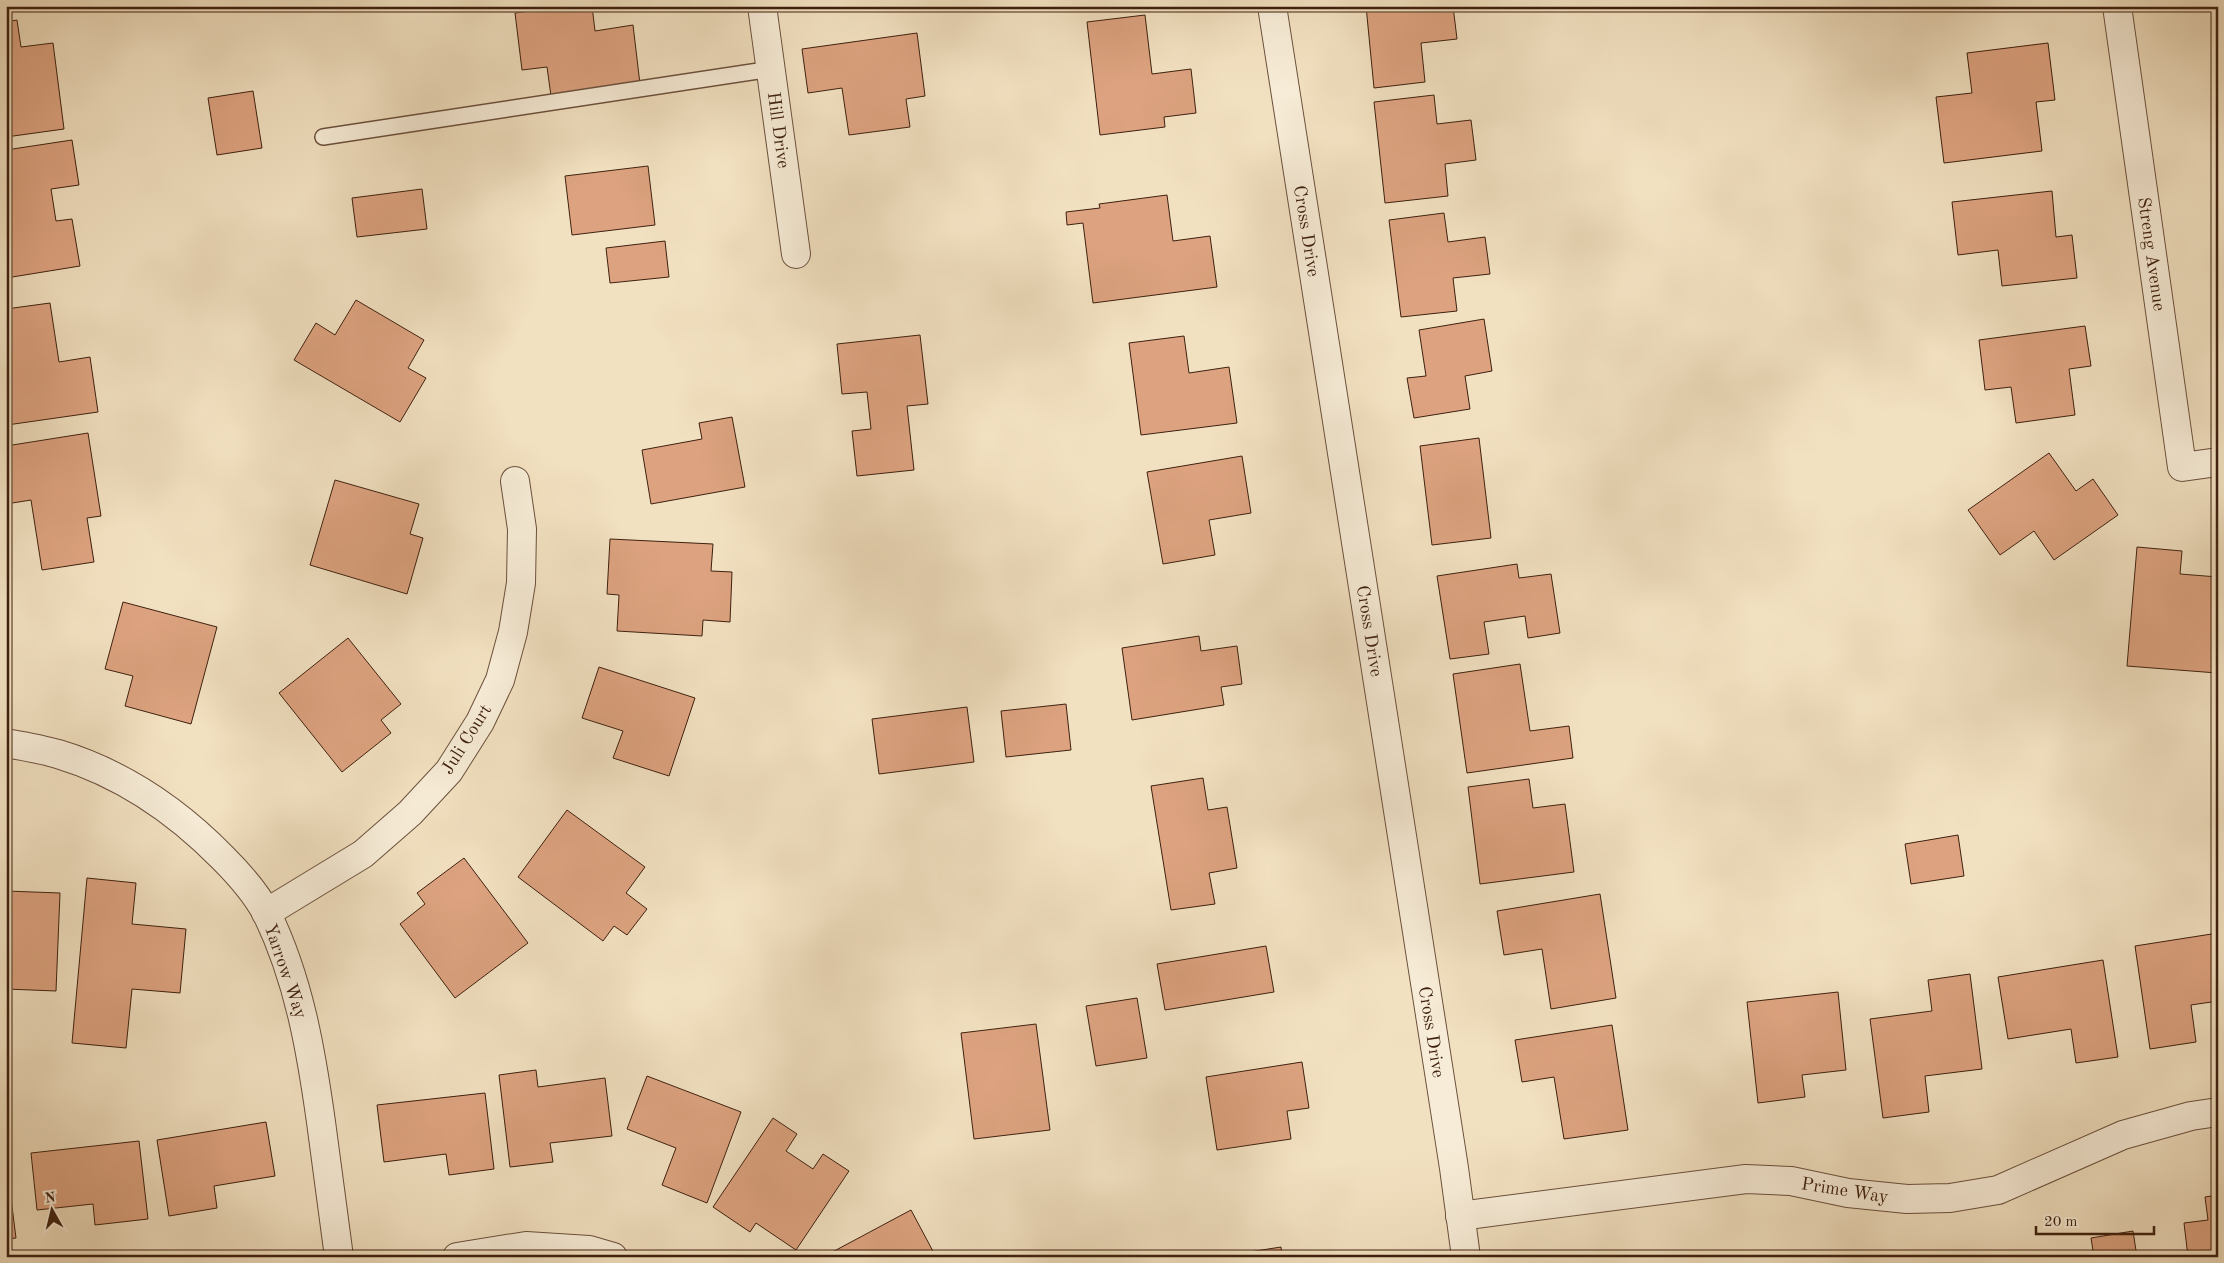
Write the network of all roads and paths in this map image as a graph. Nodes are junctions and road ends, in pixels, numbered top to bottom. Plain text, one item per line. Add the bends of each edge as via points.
1 (762, 6) edge
2 (1272, 6) edge
3 (2117, 6) edge
4 (771, 70) junction
5 (323, 137) dead end
6 (796, 254) dead end
7 (2218, 462) edge
8 (515, 481) dead end
9 (6, 742) edge
10 (266, 913) junction
11 (2218, 1112) edge
12 (1460, 1216) junction
13 (339, 1257) edge
14 (457, 1257) edge
15 (613, 1257) edge
16 (1466, 1257) edge

1 - 4 street, Hill Drive
2 - 12 street, Cross Drive
3 - 7 street, Streng Avenue via 2182,467
4 - 5 lane
4 - 6 street, Hill Drive
8 - 10 street, Juli Court via 522,529 521,583 513,632 500,680 480,722 449,771 363,854
9 - 10 street, Yarrow Way via 58,754 106,773 154,800 200,834 239,875
10 - 13 street, Yarrow Way via 296,990 311,1050
11 - 12 street, Prime Way via 2123,1135 1998,1190 1950,1198 1907,1199 1848,1193 1790,1181 1746,1179
12 - 16 street, Cross Drive
14 - 15 street via 526,1246 589,1250

